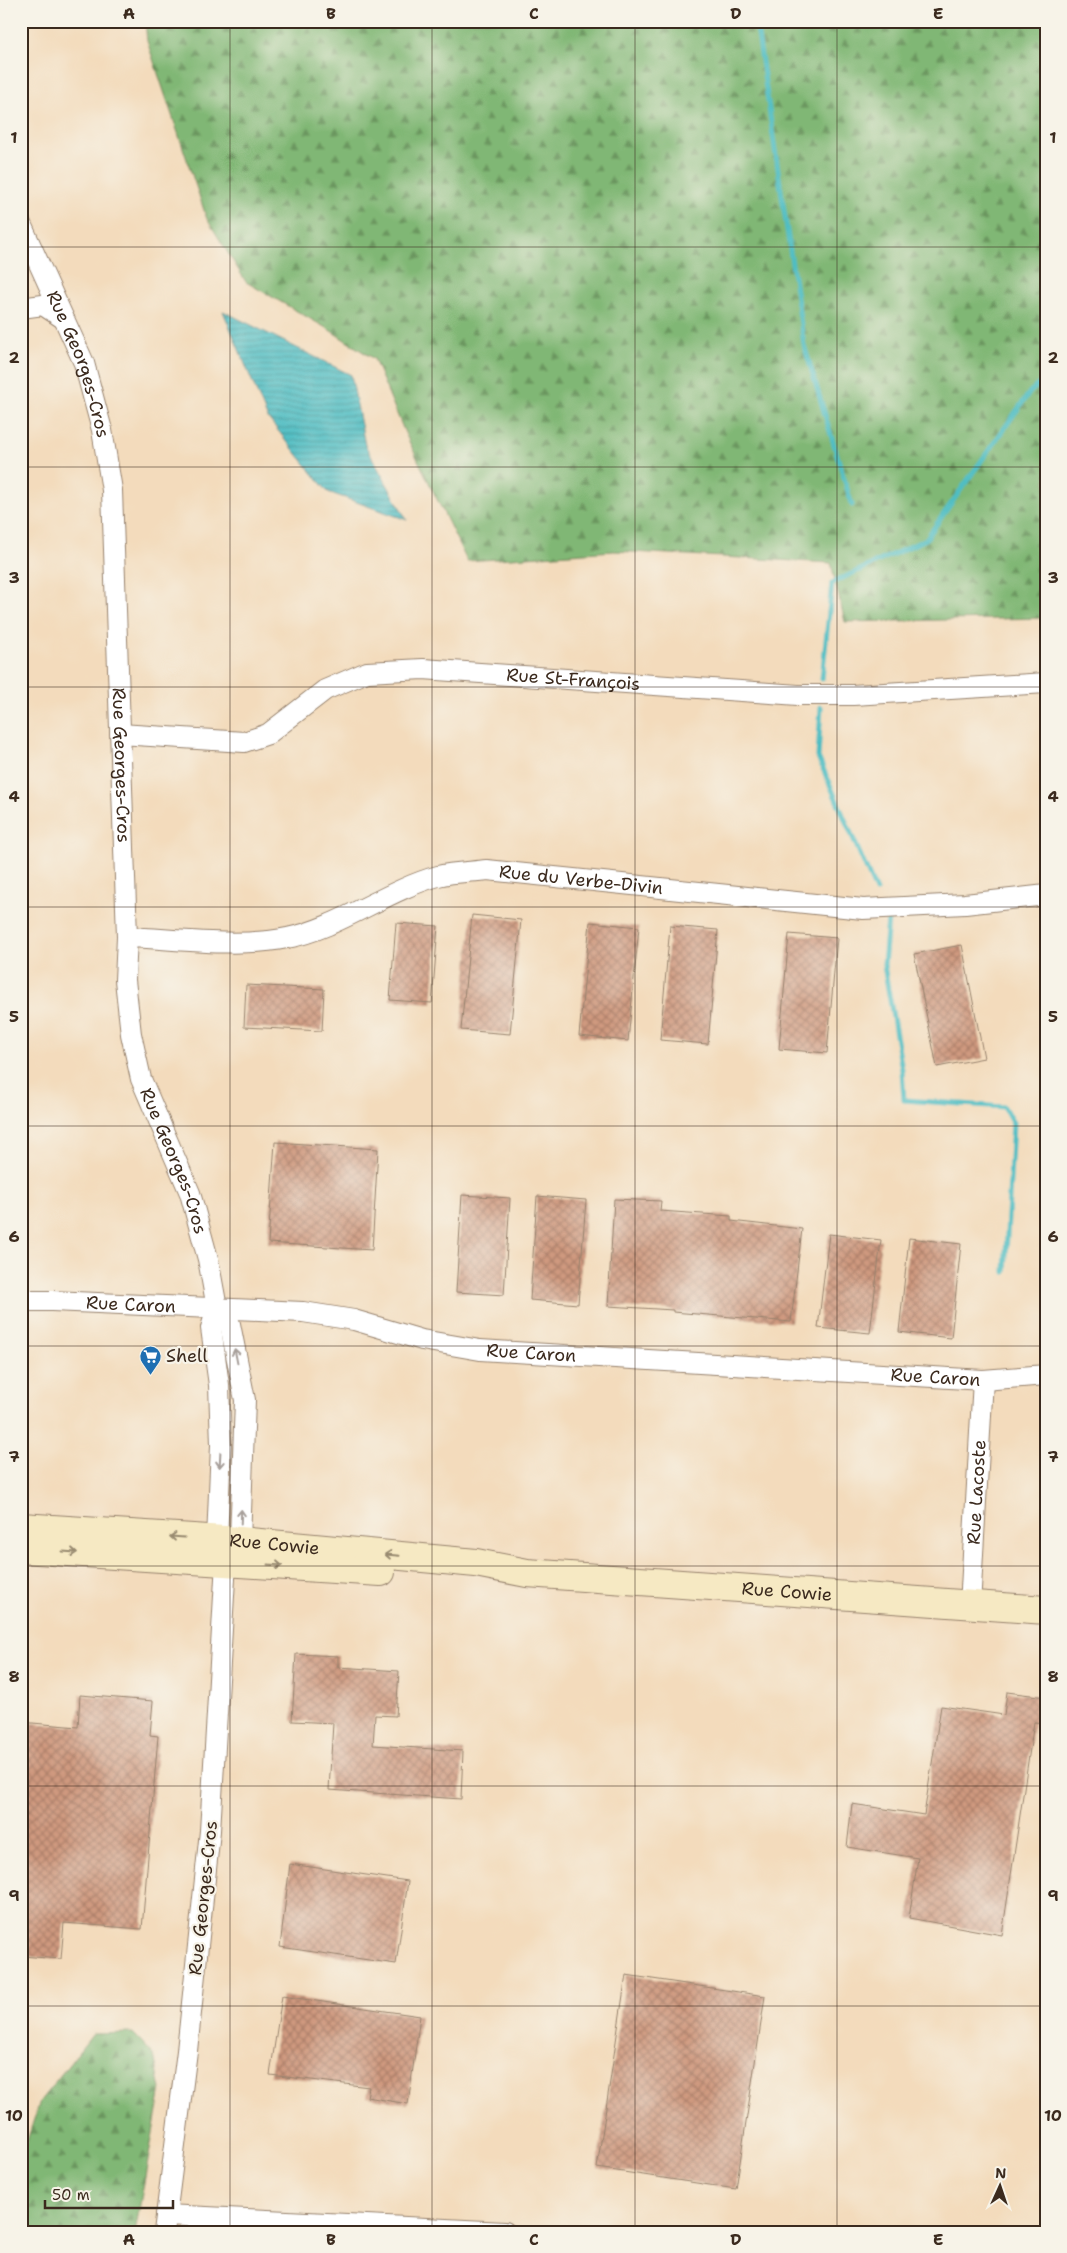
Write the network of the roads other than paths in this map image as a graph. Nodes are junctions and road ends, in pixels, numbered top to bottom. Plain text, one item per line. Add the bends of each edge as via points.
1 (21, 224) edge
2 (21, 308) edge
3 (64, 319) junction
4 (1046, 683) edge
5 (120, 734) junction
6 (1046, 895) edge
7 (127, 937) junction
8 (21, 1301) edge
9 (216, 1308) junction
10 (1046, 1375) edge
11 (983, 1380) junction
12 (244, 1422) junction
13 (220, 1423) junction
14 (21, 1527) edge
15 (228, 1548) junction
16 (21, 1549) edge
17 (970, 1606) junction
18 (1046, 1610) edge
19 (212, 2217) junction
20 (165, 2223) edge
21 (232, 2232) edge
22 (505, 2232) edge

1 - 3 street, Rue Georges-Cros
2 - 3 street via 43,305
3 - 5 street, Rue Georges-Cros via 84,363 102,430 112,490
4 - 5 street, Rue St-François via 853,695 798,695 423,669 367,672 325,690 268,734 244,742
5 - 7 street, Rue Georges-Cros
6 - 7 street, Rue du Verbe-Divin via 965,904 863,909 487,870 439,875 288,938 250,942
7 - 9 street, Rue Georges-Cros via 125,980 131,1034 141,1078 190,1193 208,1259
8 - 9 street, Rue Caron
9 - 11 street, Rue Caron via 303,1312 354,1320 422,1340 480,1350
12 -> 9 street, Rue Georges-Cros via 245,1400 230,1324
9 - 13 street, Rue Georges-Cros via 211,1328 219,1385
10 - 11 street, Rue Caron
11 - 17 street, Rue Lacoste
12 - 13 street
15 -> 12 street, Rue Georges-Cros
13 -> 15 street, Rue Georges-Cros
15 -> 14 main road, Rue Cowie
16 -> 15 main road, Rue Cowie
15 - 17 main road, Rue Cowie via 476,1578 527,1573
15 - 20 street, Rue Georges-Cros via 210,1831
17 - 18 main road, Rue Cowie
19 - 20 street
19 - 21 lane
19 - 22 street

